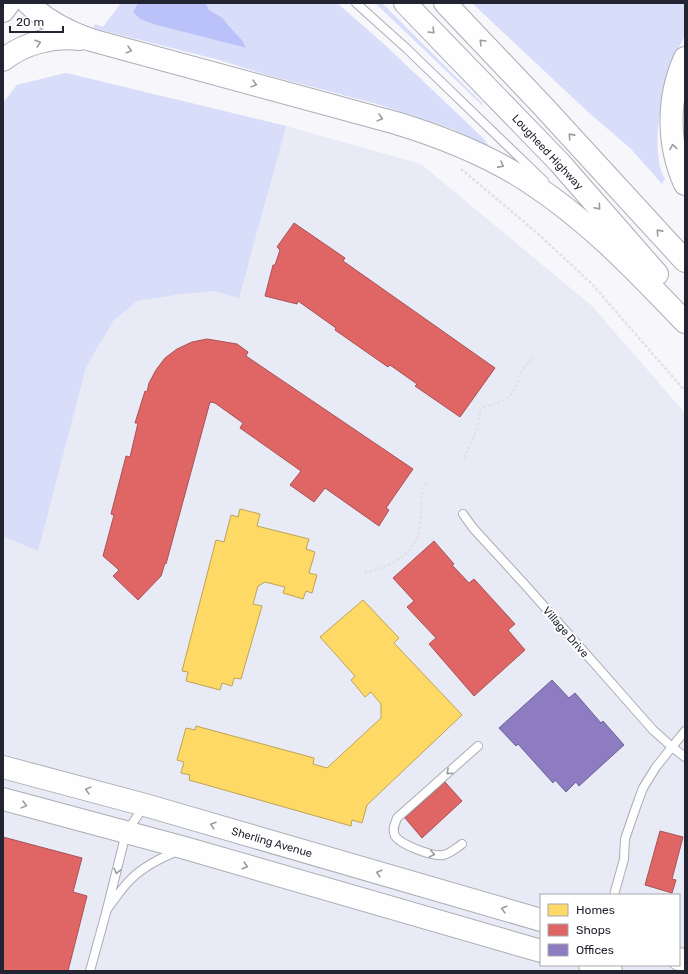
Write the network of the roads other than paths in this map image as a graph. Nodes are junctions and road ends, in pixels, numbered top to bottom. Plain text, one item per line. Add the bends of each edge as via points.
1 (9, 3) edge
2 (28, 3) edge
3 (356, 3) edge
4 (405, 3) edge
5 (445, 3) edge
6 (3, 11) edge
7 (91, 40) junction
8 (685, 58) edge
9 (3, 60) edge
10 (685, 184) edge
11 (685, 261) edge
12 (641, 276) junction
13 (685, 306) edge
14 (685, 322) edge
15 (462, 514) dead end
16 (685, 731) edge
17 (478, 746) dead end
18 (672, 747) junction
19 (685, 757) edge
20 (3, 767) edge
21 (3, 799) edge
22 (145, 805) junction
23 (126, 833) junction
24 (462, 844) dead end
25 (184, 848) junction
26 (614, 894) edge
27 (107, 909) junction
28 (540, 920) edge
29 (540, 951) edge
30 (594, 966) edge
31 (90, 971) edge
32 (611, 971) edge

1 - 6 main road
2 - 7 main road via 48,20
3 - 12 lane via 450,90
4 -> 13 main road, Lougheed Highway via 560,162
11 -> 5 main road
9 -> 7 main road via 20,50 47,40
7 -> 12 main road via 396,122 473,151 528,181 552,198 588,226
10 -> 8 main road via 675,156 671,126 677,79
12 - 14 main road
15 - 18 lane, Village Drive via 653,730
16 - 18 lane
17 -> 24 lane via 397,818 393,827 395,836 403,844 431,854 443,856
18 - 19 lane, Village Drive
18 - 26 lane via 643,788 625,839 624,859
22 -> 20 main road, Sherling Avenue
21 -> 23 main road
22 - 23 lane
28 -> 22 main road, Sherling Avenue
23 - 25 main road
23 -> 27 lane
25 - 27 lane via 148,865 130,880
25 -> 29 main road
27 - 31 lane
30 - 32 main road

